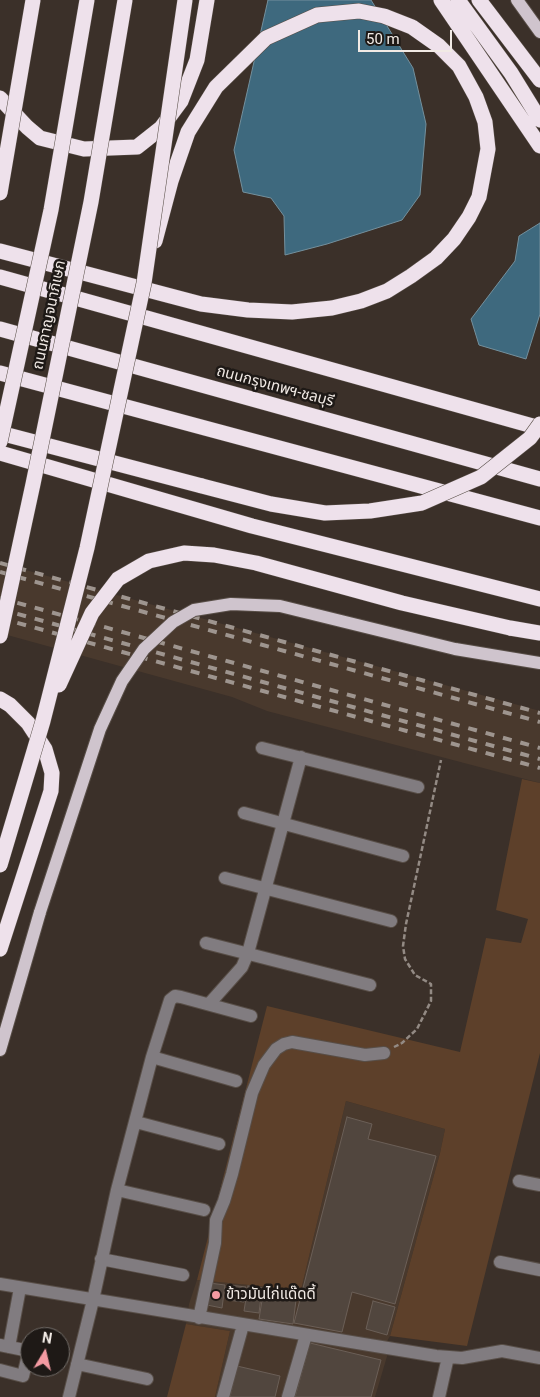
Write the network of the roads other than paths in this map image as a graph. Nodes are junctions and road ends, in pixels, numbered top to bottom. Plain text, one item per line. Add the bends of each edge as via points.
1 (33, 0) edge
2 (87, 0) edge
3 (125, 0) edge
4 (185, 0) edge
5 (207, 0) edge
6 (441, 0) edge
7 (458, 0) edge
8 (479, 0) edge
9 (518, 0) edge
10 (540, 32) edge
11 (540, 80) edge
12 (0, 98) edge
13 (540, 120) edge
14 (540, 146) edge
15 (0, 193) edge
16 (0, 251) edge
17 (0, 277) edge
18 (144, 283) junction
19 (0, 329) edge
20 (0, 373) edge
21 (540, 424) edge
22 (540, 428) edge
23 (0, 433) edge
24 (0, 442) edge
25 (0, 453) edge
26 (540, 479) edge
27 (540, 518) edge
28 (540, 599) edge
29 (540, 633) edge
30 (0, 636) edge
31 (540, 662) edge
32 (0, 699) edge
33 (43, 721) junction
34 (262, 748) dead end
35 (301, 758) junction
36 (418, 787) dead end
37 (244, 813) dead end
38 (283, 823) junction
39 (403, 856) dead end
40 (0, 865) edge
41 (225, 878) dead end
42 (266, 888) junction
43 (391, 921) dead end
44 (206, 943) dead end
45 (0, 949) edge
46 (248, 953) junction
47 (370, 985) dead end
48 (208, 1004) junction
49 (251, 1016) dead end
50 (0, 1050) edge
51 (384, 1052) road end
52 (152, 1057) junction
53 (236, 1081) dead end
54 (136, 1122) junction
55 (219, 1144) dead end
56 (519, 1181) dead end
57 (540, 1185) edge
58 (117, 1190) junction
59 (204, 1210) dead end
60 (101, 1259) junction
61 (500, 1262) dead end
62 (540, 1270) edge
63 (183, 1275) dead end
64 (0, 1284) edge
65 (20, 1288) junction
66 (93, 1300) junction
67 (199, 1318) junction
68 (243, 1325) junction
69 (306, 1335) junction
70 (4, 1346) edge
71 (448, 1357) junction
72 (540, 1358) edge
73 (77, 1364) junction
74 (0, 1370) edge
75 (147, 1379) dead end
76 (69, 1397) edge
77 (223, 1397) edge
78 (288, 1397) edge
79 (439, 1397) edge

1 - 15 highway, bridge
2 - 24 highway, ถนนกาญจนาภิเษก, bridge via 51,210
3 - 30 highway, ถนนกาญจนาภิเษก, bridge via 91,202
4 - 18 highway, bridge
5 - 12 highway via 197,60 181,101 160,128 137,147 84,149 40,138
6 - 14 highway
7 - 13 highway via 511,73
8 - 11 highway
9 - 10 main road
16 - 18 highway, bridge via 201,304 248,310 292,312 332,308 387,291 436,258 448,246 479,197 488,149 485,122 459,66 439,46 412,27 359,11 317,15 266,38 216,87 188,132 171,181
17 - 22 highway
18 - 33 highway, bridge via 86,548
19 - 26 highway, ถนนกรุงเทพฯ-ชลบุรี
20 - 27 highway
21 - 23 highway, bridge via 530,438 481,477 422,503 370,511 325,512 271,504
25 - 28 highway via 252,526
29 - 33 highway, bridge via 402,602 256,563 184,553 149,561 118,579 92,613
31 - 50 main road, bridge via 455,649 280,606 230,604 194,610 174,622 144,649 122,681 100,729 40,912
32 - 45 highway via 28,723 45,750 52,773 51,790
33 - 40 highway, bridge
34 - 35 street
35 - 36 street
35 - 38 street
37 - 38 street
38 - 39 street
38 - 42 street
41 - 42 street
42 - 43 street
42 - 46 street
44 - 46 street
46 - 47 street
46 - 48 street via 242,967
48 - 49 street
48 - 52 street via 172,998
51 - 67 street via 365,1055 292,1042 276,1049 264,1065 252,1093 232,1174 216,1220 215,1243
52 - 53 street
52 - 54 street
54 - 55 street
54 - 58 street
56 - 57 street
58 - 59 street
58 - 60 street
60 - 63 street
60 - 66 street
61 - 62 street
64 - 65 street
65 - 66 street
65 - 70 street
66 - 67 street
66 - 73 street
67 - 68 street
68 - 69 street
68 - 77 street
69 - 71 street
69 - 78 street
70 - 74 street via 29,1352 23,1376
71 - 72 street via 462,1358 502,1351
71 - 79 street
73 - 75 street
73 - 76 street

